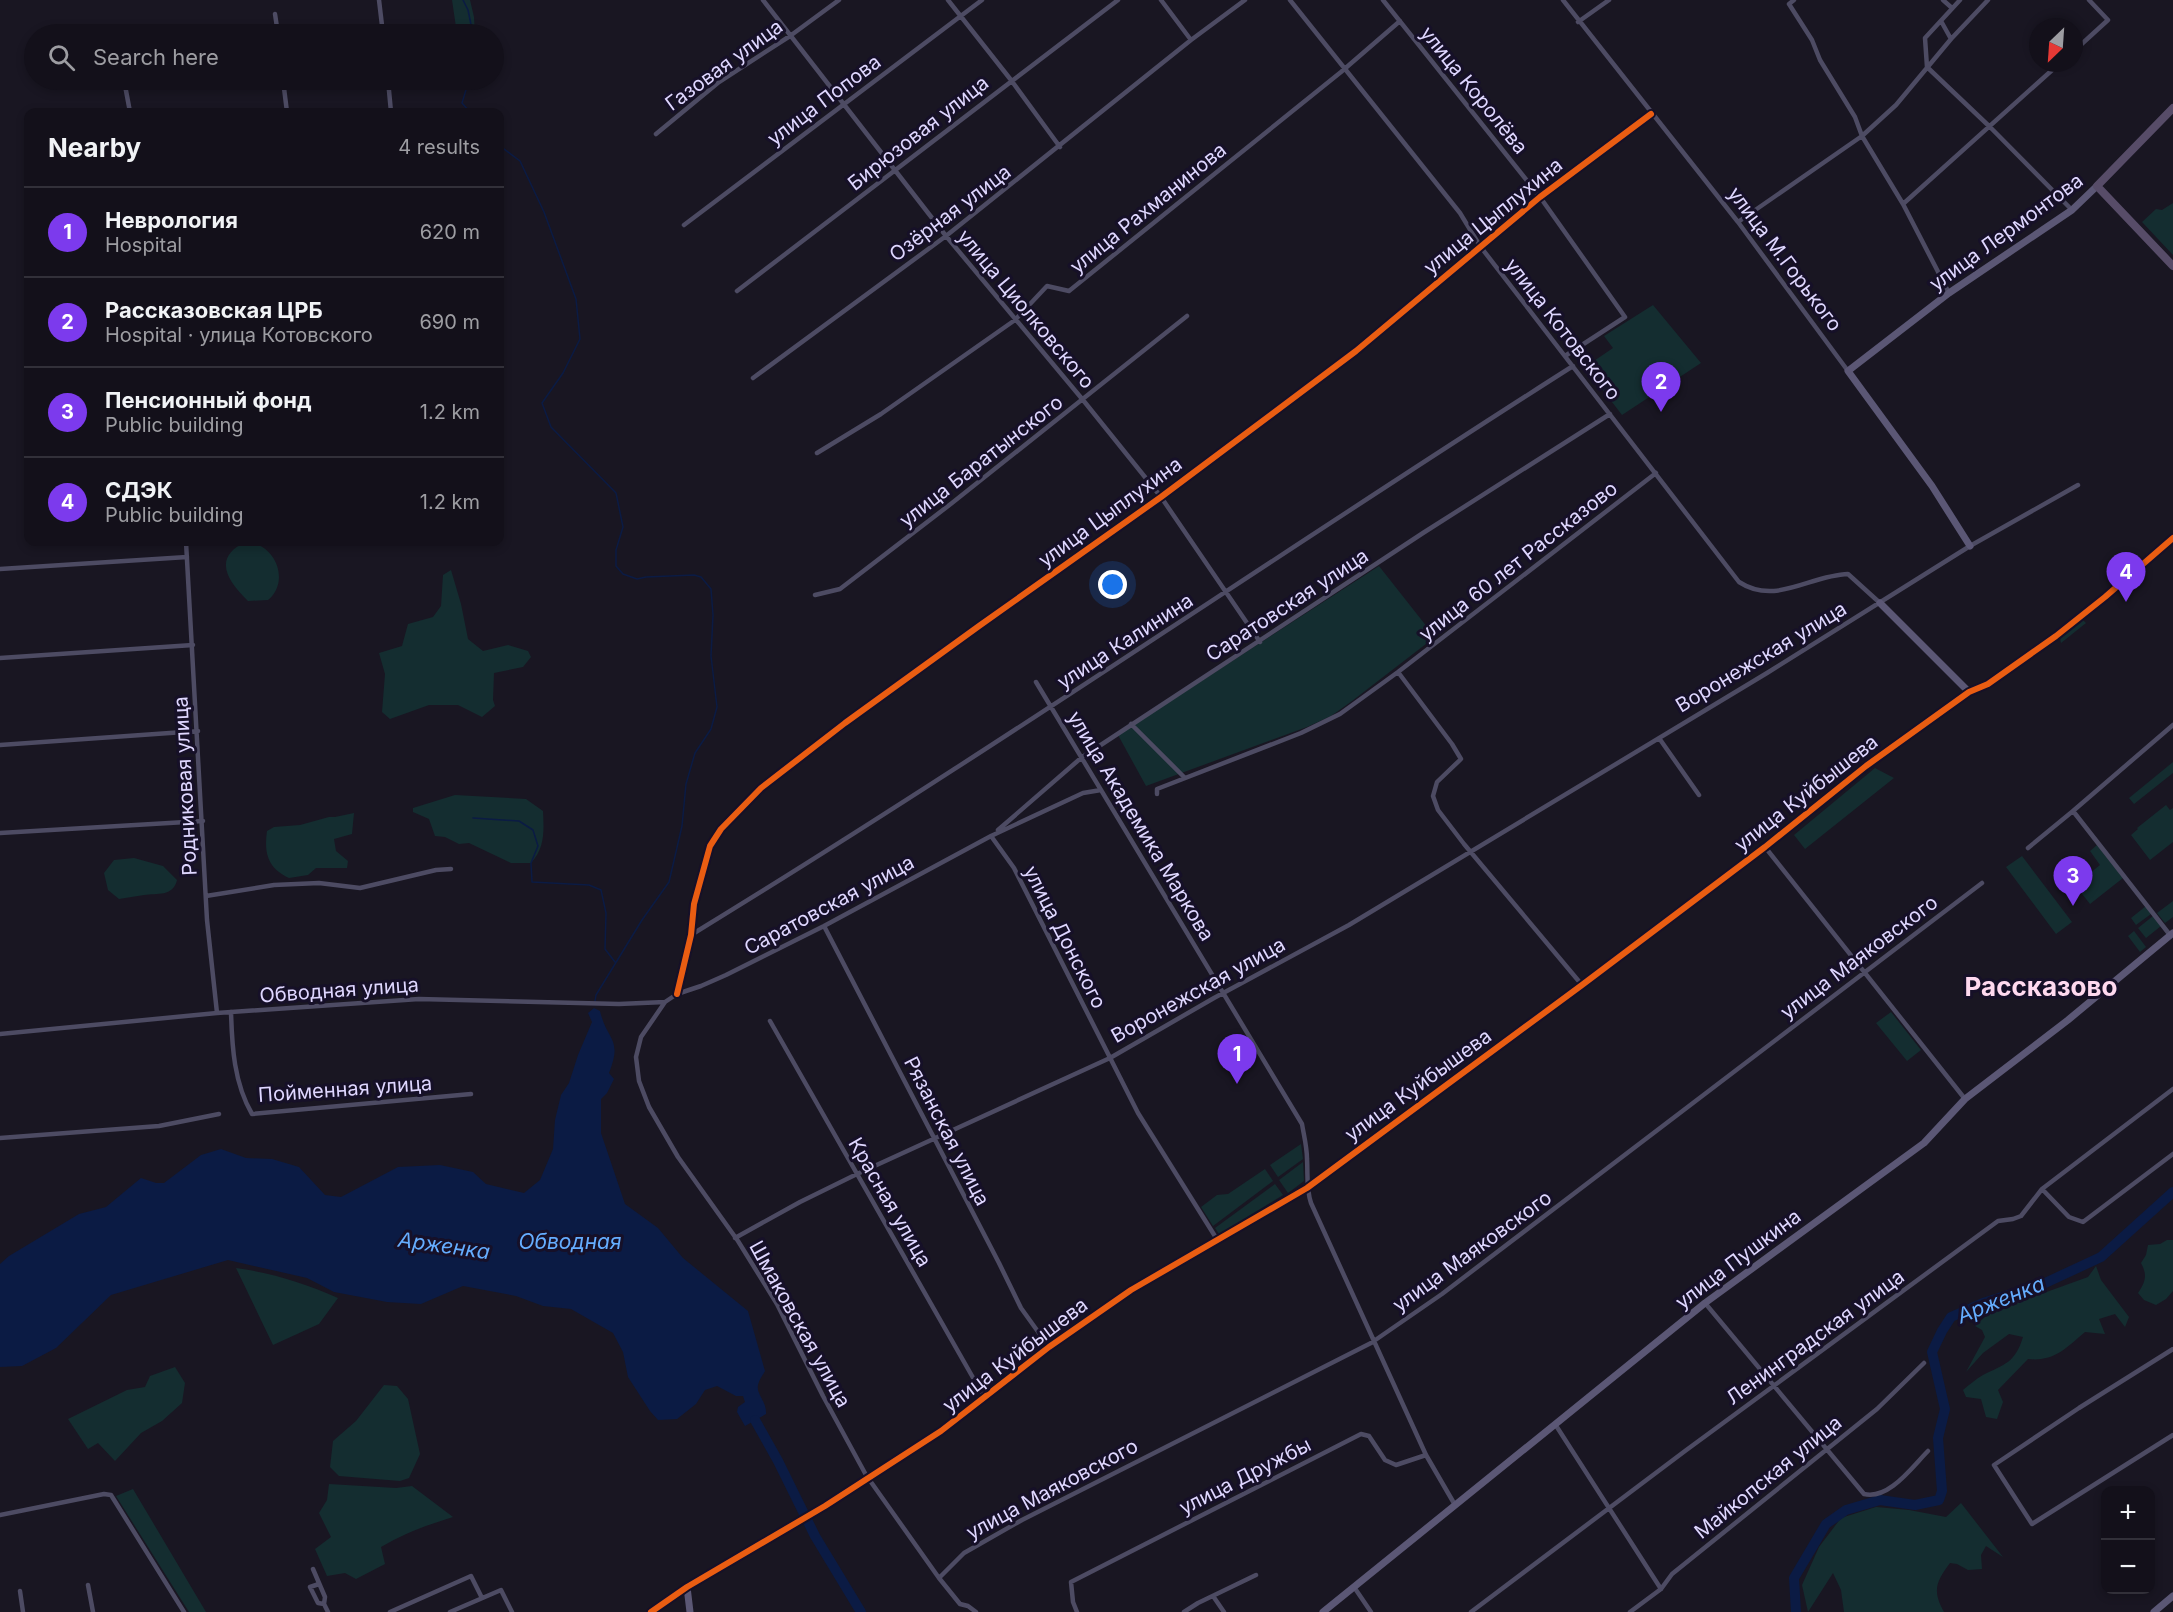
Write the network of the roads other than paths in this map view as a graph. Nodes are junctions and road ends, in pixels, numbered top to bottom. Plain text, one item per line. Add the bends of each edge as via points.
1 (379, 0) edge
2 (763, 0) edge
3 (839, 0) edge
4 (948, 0) edge
5 (982, 0) edge
6 (1118, 0) edge
7 (1161, 0) edge
8 (1245, 0) edge
9 (1290, 0) edge
10 (1383, 0) edge
11 (1563, 0) edge
12 (1609, 0) edge
13 (1794, 0) edge
14 (1943, 0) edge
15 (1960, 0) edge
16 (1988, 0) edge
17 (2089, 0) edge
18 (1952, 8) junction
19 (275, 14) dead end
20 (960, 17) junction
21 (1400, 21) junction
22 (1941, 21) junction
23 (1578, 22) junction
24 (276, 24) edge
25 (382, 24) edge
26 (790, 36) junction
27 (1951, 39) junction
28 (1191, 40) junction
29 (2083, 43) edge
30 (1927, 67) junction
31 (1345, 69) junction
32 (2050, 72) edge
33 (1011, 80) junction
34 (126, 90) edge
35 (284, 90) edge
36 (389, 90) edge
37 (844, 103) junction
38 (129, 108) edge
39 (286, 108) edge
40 (391, 108) edge
41 (2173, 108) edge
42 (1651, 114) junction
43 (1990, 127) junction
44 (656, 134) dead end
45 (1862, 136) junction
46 (1060, 147) junction
47 (896, 170) junction
48 (2097, 186) junction
49 (1540, 197) junction
50 (1903, 204) junction
51 (2072, 210) junction
52 (1738, 222) junction
53 (684, 225) dead end
54 (946, 236) junction
55 (1480, 246) junction
56 (2173, 266) edge
57 (737, 291) dead end
58 (1949, 293) junction
59 (1187, 316) dead end
60 (1015, 320) junction
61 (1565, 356) junction
62 (1573, 366) junction
63 (1848, 371) junction
64 (753, 378) dead end
65 (1083, 400) junction
66 (1610, 414) junction
67 (818, 453) dead end
68 (1656, 473) junction
69 (2078, 486) dead end
70 (1161, 497) junction
71 (2173, 538) edge
72 (186, 546) edge
73 (1970, 546) junction
74 (187, 557) junction
75 (0, 568) edge
76 (1227, 592) junction
77 (815, 596) dead end
78 (1880, 603) junction
79 (1260, 642) junction
80 (193, 645) junction
81 (0, 658) edge
82 (1398, 672) junction
83 (1036, 682) dead end
84 (1969, 692) junction
85 (1051, 707) junction
86 (1131, 724) junction
87 (2173, 725) edge
88 (198, 731) junction
89 (1659, 738) junction
90 (0, 745) edge
91 (1081, 758) junction
92 (1184, 777) junction
93 (1101, 790) junction
94 (1157, 794) dead end
95 (1699, 795) dead end
96 (2073, 811) junction
97 (203, 821) junction
98 (0, 833) edge
99 (991, 836) junction
100 (1765, 846) junction
101 (2028, 848) dead end
102 (1470, 852) junction
103 (451, 869) dead end
104 (1982, 883) dead end
105 (206, 896) junction
106 (825, 926) junction
107 (2172, 934) edge
108 (690, 935) junction
109 (1863, 972) junction
110 (1582, 985) junction
111 (677, 994) junction
112 (1224, 994) junction
113 (665, 1002) junction
114 (231, 1012) junction
115 (217, 1013) junction
116 (770, 1021) dead end
117 (0, 1034) edge
118 (1110, 1058) junction
119 (2173, 1089) edge
120 (471, 1094) dead end
121 (1965, 1099) junction
122 (219, 1114) dead end
123 (0, 1138) edge
124 (934, 1139) junction
125 (2173, 1154) edge
126 (857, 1174) junction
127 (1306, 1188) junction
128 (2042, 1189) junction
129 (735, 1238) junction
130 (1218, 1241) junction
131 (1705, 1303) junction
132 (1373, 1341) junction
133 (1049, 1347) junction
134 (2173, 1348) edge
135 (1924, 1363) dead end
136 (1774, 1386) junction
137 (984, 1397) junction
138 (1555, 1424) junction
139 (2173, 1435) edge
140 (1826, 1448) junction
141 (1928, 1451) dead end
142 (1426, 1455) junction
143 (868, 1478) junction
144 (1455, 1505) junction
145 (1608, 1509) junction
146 (0, 1515) edge
147 (313, 1569) dead end
148 (1256, 1575) dead end
149 (939, 1578) junction
150 (319, 1584) junction
151 (88, 1585) dead end
152 (687, 1587) junction
153 (1354, 1587) junction
154 (1661, 1589) junction
155 (20, 1591) dead end
156 (1213, 1596) junction
157 (2173, 1596) edge
158 (482, 1598) junction
159 (324, 1604) junction
160 (23, 1612) edge
161 (93, 1612) edge
162 (184, 1612) edge
163 (328, 1612) edge
164 (390, 1612) edge
165 (450, 1612) edge
166 (512, 1612) edge
167 (651, 1612) edge
168 (690, 1612) edge
169 (976, 1612) edge
170 (1077, 1612) edge
171 (1184, 1612) edge
172 (1224, 1612) edge
173 (1323, 1612) edge
174 (1371, 1612) edge
175 (1471, 1612) edge
176 (1630, 1612) edge
177 (2154, 1612) edge

1 - 25 street
2 - 26 street, улица Циолковского
3 - 26 street, Газовая улица
4 - 20 street
5 - 20 street, улица Попова
6 - 33 street, Бирюзовая улица
7 - 28 street
8 - 28 street, Озёрная улица
9 - 31 street, улица Котовского
10 - 21 street, улица Королёва
11 - 23 street, улица М.Горького
12 - 23 street
13 - 45 street via 1789,4 1855,117
14 - 18 street
15 - 18 street
16 - 27 street
17 - 29 street via 2108,20
18 - 22 street
19 - 24 street
20 - 33 street
20 - 37 street, улица Попова
21 - 31 street, улица Рахманинова
21 - 49 street, улица Королёва
22 - 27 street
22 - 30 street via 1925,38
23 - 42 street, улица М.Горького
26 - 37 street, улица Циолковского
26 - 44 street, Газовая улица via 719,82
27 - 30 street
28 - 46 street, Озёрная улица
30 - 43 street
30 - 45 street via 1896,105
31 - 55 street, улица Котовского via 1460,213
31 - 60 street, улица Рахманинова via 1069,291 1047,286
32 - 43 street
33 - 46 street
33 - 47 street, Бирюзовая улица
34 - 38 street
35 - 39 street
36 - 40 street
37 - 47 street, улица Циолковского
37 - 53 street, улица Попова
41 - 48 main road, улица Лермонтова
42 - 49 street, улица Цыплухина
42 - 52 street, улица М.Горького
43 - 50 street
43 - 51 street
45 - 50 street
45 - 52 street
46 - 54 street, Озёрная улица
47 - 54 street, улица Циолковского
47 - 57 street, Бирюзовая улица
48 - 51 street, улица Лермонтова
48 - 56 main road
49 - 55 street, улица Цыплухина
49 - 61 street, улица Королёва via 1625,317
50 - 58 street
51 - 58 street, улица Лермонтова
52 - 63 street, улица М.Горького
54 - 60 street, улица Циолковского
54 - 64 street, Озёрная улица
55 - 61 street, улица Котовского
55 - 70 street, улица Цыплухина via 1356,351
58 - 63 street, улица Лермонтова
59 - 65 street, улица Баратынского
60 - 65 street, улица Циолковского
60 - 67 street, улица Рахманинова
61 - 62 street, улица Котовского
62 - 66 street, улица Котовского
62 - 76 street, улица Калинина
63 - 73 street, улица М.Горького via 1932,486
65 - 70 street, улица Циолковского
65 - 77 street, улица Баратынского via 840,589
66 - 68 street, улица Котовского
66 - 79 street, Саратовская улица
68 - 78 street, улица Котовского via 1730,573 1747,587 1779,591 1848,574
68 - 82 street, улица 60 лет Рассказово
69 - 73 street, Воронежская улица
70 - 76 street, улица Циолковского
70 - 108 street, улица Цыплухина via 761,788 710,846
71 - 84 street, улица Куйбышева via 2056,636 1988,684
72 - 74 street, Родниковая улица
73 - 78 street, Воронежская улица
74 - 75 street
74 - 80 street, Родниковая улица
76 - 79 street, улица Циолковского
76 - 85 street, улица Калинина
78 - 84 street
78 - 89 street, Воронежская улица
79 - 86 street, Саратовская улица
80 - 81 street
80 - 88 street, Родниковая улица
82 - 92 street, улица 60 лет Рассказово via 1318,726
82 - 102 street via 1461,759 1437,782 1433,796 1438,810
83 - 85 street, улица Академика Маркова
84 - 100 street, улица Куйбышева
85 - 91 street, улица Академика Маркова
85 - 108 street, улица Калинина
86 - 91 street, Саратовская улица
86 - 92 street
87 - 96 street
88 - 90 street
88 - 97 street, Родниковая улица
89 - 95 street
89 - 102 street, Воронежская улица
91 - 93 street, улица Академика Маркова
91 - 99 street, Саратовская улица
92 - 94 street, улица 60 лет Рассказово via 1157,789
93 - 99 street, Саратовская улица via 1083,793
93 - 112 street, улица Академика Маркова
96 - 101 street
96 - 107 street
97 - 98 street
97 - 105 street, Родниковая улица
99 - 106 street, Саратовская улица
99 - 118 street, улица Донского via 1014,868
100 - 109 street
100 - 110 street, улица Куйбышева
102 - 110 street
102 - 112 street, Воронежская улица
103 - 105 street via 360,888 319,883 274,885
104 - 109 street, улица Маяковского
105 - 115 street, Родниковая улица
106 - 111 street, Саратовская улица
106 - 124 street, Рязанская улица
107 - 121 street, улица Пушкина
108 - 111 street, улица Цыплухина
109 - 121 street
109 - 132 street, улица Маяковского via 1442,1294
110 - 127 street, улица Куйбышева
111 - 113 street
112 - 118 street, Воронежская улица
112 - 127 street, улица Академика Маркова via 1302,1124
113 - 114 street, Обводная улица via 418,999
113 - 129 street, Шмаковская улица via 641,1037 636,1057 639,1082 678,1157
114 - 115 street, Обводная улица
114 - 120 street, Пойменная улица via 231,1044 241,1095 252,1114
115 - 117 street, Обводная улица
116 - 126 street, Красная улица
118 - 124 street, Воронежская улица
118 - 130 street, улица Донского via 1138,1113
119 - 128 street, Ленинградская улица
121 - 131 street, улица Пушкина via 1924,1143
122 - 123 street via 159,1126
124 - 126 street, Воронежская улица
124 - 133 street, Рязанская улица via 1021,1308
125 - 128 street via 2083,1222 2069,1217
126 - 129 street, Воронежская улица
126 - 137 street, Красная улица
127 - 130 street, улица Куйбышева
127 - 132 street, улица Академика Маркова
128 - 136 street, Ленинградская улица via 2021,1216 1998,1221
129 - 143 street, Шмаковская улица via 777,1304
130 - 133 street, улица Куйбышева via 1131,1290
131 - 136 street
131 - 138 street, улица Пушкина
132 - 142 street, улица Академика Маркова
132 - 149 street, улица Маяковского via 1022,1520 964,1553
133 - 137 street, улица Куйбышева
134 - 139 street via 1994,1465 2032,1524
135 - 140 street, Майкопская улица via 1877,1408
136 - 140 street
136 - 145 street, Ленинградская улица
137 - 143 street, улица Куйбышева via 941,1431
138 - 144 street, улица Пушкина
138 - 145 street
140 - 141 street via 1859,1489 1872,1496 1890,1489
140 - 154 street, Майкопская улица via 1672,1574
142 - 144 street, улица Академика Маркова
142 - 170 street, улица Дружбы via 1396,1465 1384,1460 1369,1436 1361,1434 1071,1582
143 - 149 street, Шмаковская улица
143 - 152 street, улица Куйбышева
144 - 153 street, улица Пушкина
145 - 154 street
145 - 175 street, Ленинградская улица
146 - 162 street via 111,1495
147 - 150 street
148 - 156 street
149 - 169 street, Шмаковская улица via 960,1604
150 - 159 street
150 - 159 street via 310,1587 318,1603
151 - 161 street
152 - 167 street, улица Куйбышева
152 - 168 street
153 - 173 street, улица Пушкина
153 - 174 street
154 - 176 street, Майкопская улица
155 - 160 street
156 - 171 street
156 - 172 street
157 - 177 street
158 - 164 street via 471,1576
158 - 165 street
158 - 166 street via 501,1590
159 - 163 street

